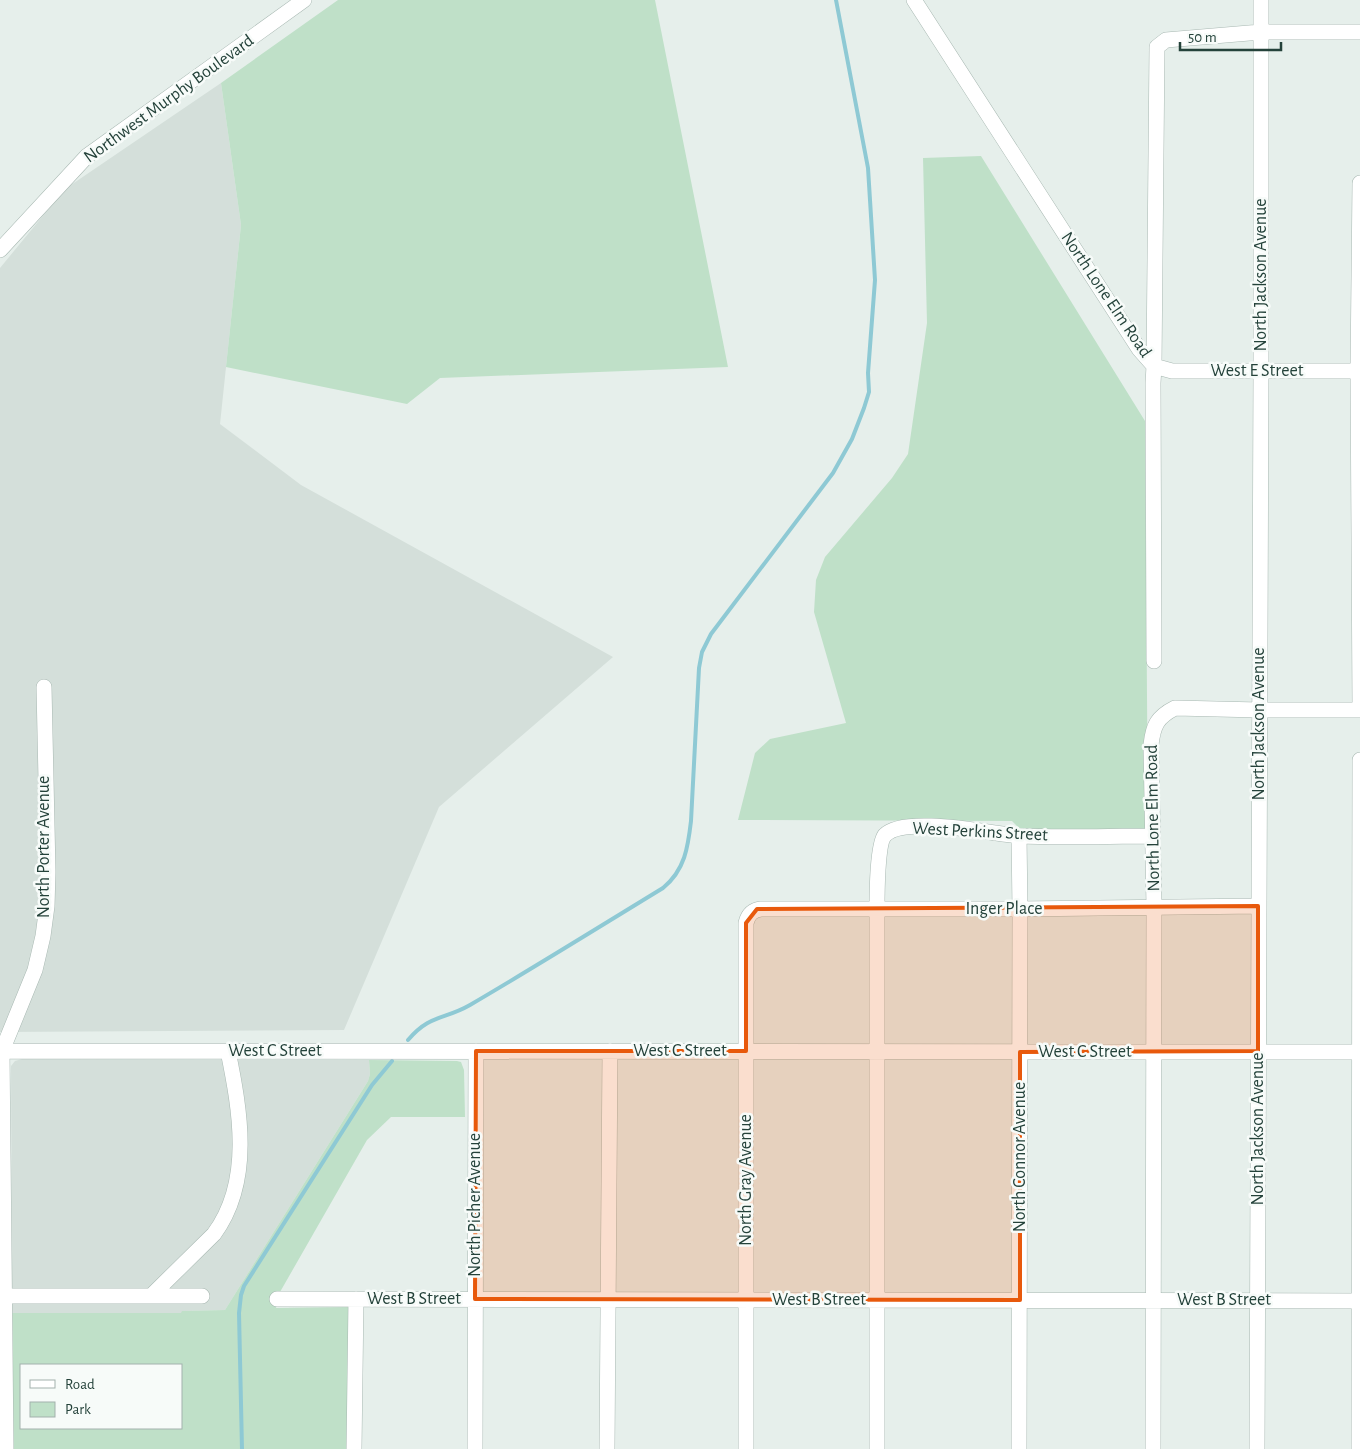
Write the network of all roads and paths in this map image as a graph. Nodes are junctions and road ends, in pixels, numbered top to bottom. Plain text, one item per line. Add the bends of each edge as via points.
1 (304, 0) edge
2 (914, 0) edge
3 (1261, 0) edge
4 (1261, 32) junction
5 (1360, 32) edge
6 (1360, 183) edge
7 (0, 250) edge
8 (1154, 366) junction
9 (1261, 371) junction
10 (1359, 371) edge
11 (1154, 661) dead end
12 (44, 687) dead end
13 (1360, 705) edge
14 (1259, 710) junction
15 (1360, 710) edge
16 (1360, 760) edge
17 (1019, 836) junction
18 (1153, 836) junction
19 (1258, 906) junction
20 (1154, 907) junction
21 (876, 909) junction
22 (1020, 909) junction
23 (751, 913) joint
24 (1, 1051) edge
25 (228, 1051) junction
26 (476, 1051) junction
27 (610, 1051) junction
28 (746, 1051) junction
29 (877, 1051) junction
30 (1258, 1051) junction
31 (1020, 1052) junction
32 (1154, 1052) junction
33 (1360, 1052) edge
34 (3, 1296) edge
35 (151, 1296) junction
36 (202, 1296) dead end
37 (277, 1299) dead end
38 (356, 1299) junction
39 (475, 1299) junction
40 (608, 1299) junction
41 (747, 1300) junction
42 (877, 1300) junction
43 (1020, 1300) junction
44 (1153, 1300) junction
45 (1258, 1300) junction
46 (1360, 1301) edge
47 (6, 1449) edge
48 (354, 1449) edge
49 (475, 1449) edge
50 (607, 1449) edge
51 (746, 1449) edge
52 (877, 1449) edge
53 (1019, 1449) edge
54 (1153, 1449) edge
55 (1257, 1449) edge
56 (1359, 1449) edge

1 - 7 street, Northwest Murphy Boulevard via 87,156
2 - 8 street, North Lone Elm Road via 1138,349
3 - 4 street, North Jackson Avenue
4 - 5 street
4 - 8 street via 1166,40 1157,47
4 - 9 street, North Jackson Avenue
6 - 10 street
8 - 9 street, West E Street via 1172,371
8 - 11 street, North Lone Elm Road
9 - 10 street, West E Street
9 - 14 street, North Jackson Avenue
10 - 13 street
12 - 24 street, North Porter Avenue via 47,906 35,970
14 - 15 street
14 - 18 street, North Lone Elm Road via 1175,708 1159,719 1153,729 1151,745
14 - 19 street, North Jackson Avenue
16 - 33 street
17 - 18 street, West Perkins Street
17 - 21 street, West Perkins Street via 959,827 922,826 889,831 881,843
17 - 22 street, North Connor Avenue
18 - 20 street, North Lone Elm Road
19 - 20 street, Inger Place
19 - 30 street, North Jackson Avenue
20 - 22 street, Inger Place
20 - 32 street, North Lone Elm Road
21 - 22 street, Inger Place
21 - 23 street, Inger Place via 761,909
21 - 29 street
22 - 31 street, North Connor Avenue
23 - 28 street, North Gray Avenue via 746,923
24 - 25 street, West C Street
24 - 34 street, North Porter Avenue
25 - 26 street, West C Street
25 - 35 street via 239,1107 241,1145 229,1208 214,1234
26 - 27 street, West C Street
26 - 39 street, North Picher Avenue
27 - 28 street, West C Street
27 - 40 street
28 - 29 street, West C Street
28 - 41 street, North Gray Avenue
29 - 31 street, West C Street
29 - 42 street
30 - 32 street, West C Street
30 - 33 street, West C Street
30 - 45 street, North Jackson Avenue
31 - 32 street, West C Street
31 - 43 street, North Connor Avenue
32 - 44 street, North Lone Elm Road
33 - 46 street
34 - 35 street
34 - 47 street, North Porter Avenue
35 - 36 street
37 - 38 street, West B Street
38 - 39 street, West B Street
38 - 48 street
39 - 40 street, West B Street
39 - 49 street, North Picher Avenue
40 - 41 street, West B Street
40 - 50 street
41 - 42 street, West B Street
41 - 51 street, North Gray Avenue
42 - 43 street, West B Street
42 - 52 street
43 - 44 street, West B Street
43 - 53 street, North Connor Avenue
44 - 45 street, West B Street
44 - 54 street, North Lone Elm Road
45 - 46 street, West B Street
45 - 55 street, North Jackson Avenue
46 - 56 street

